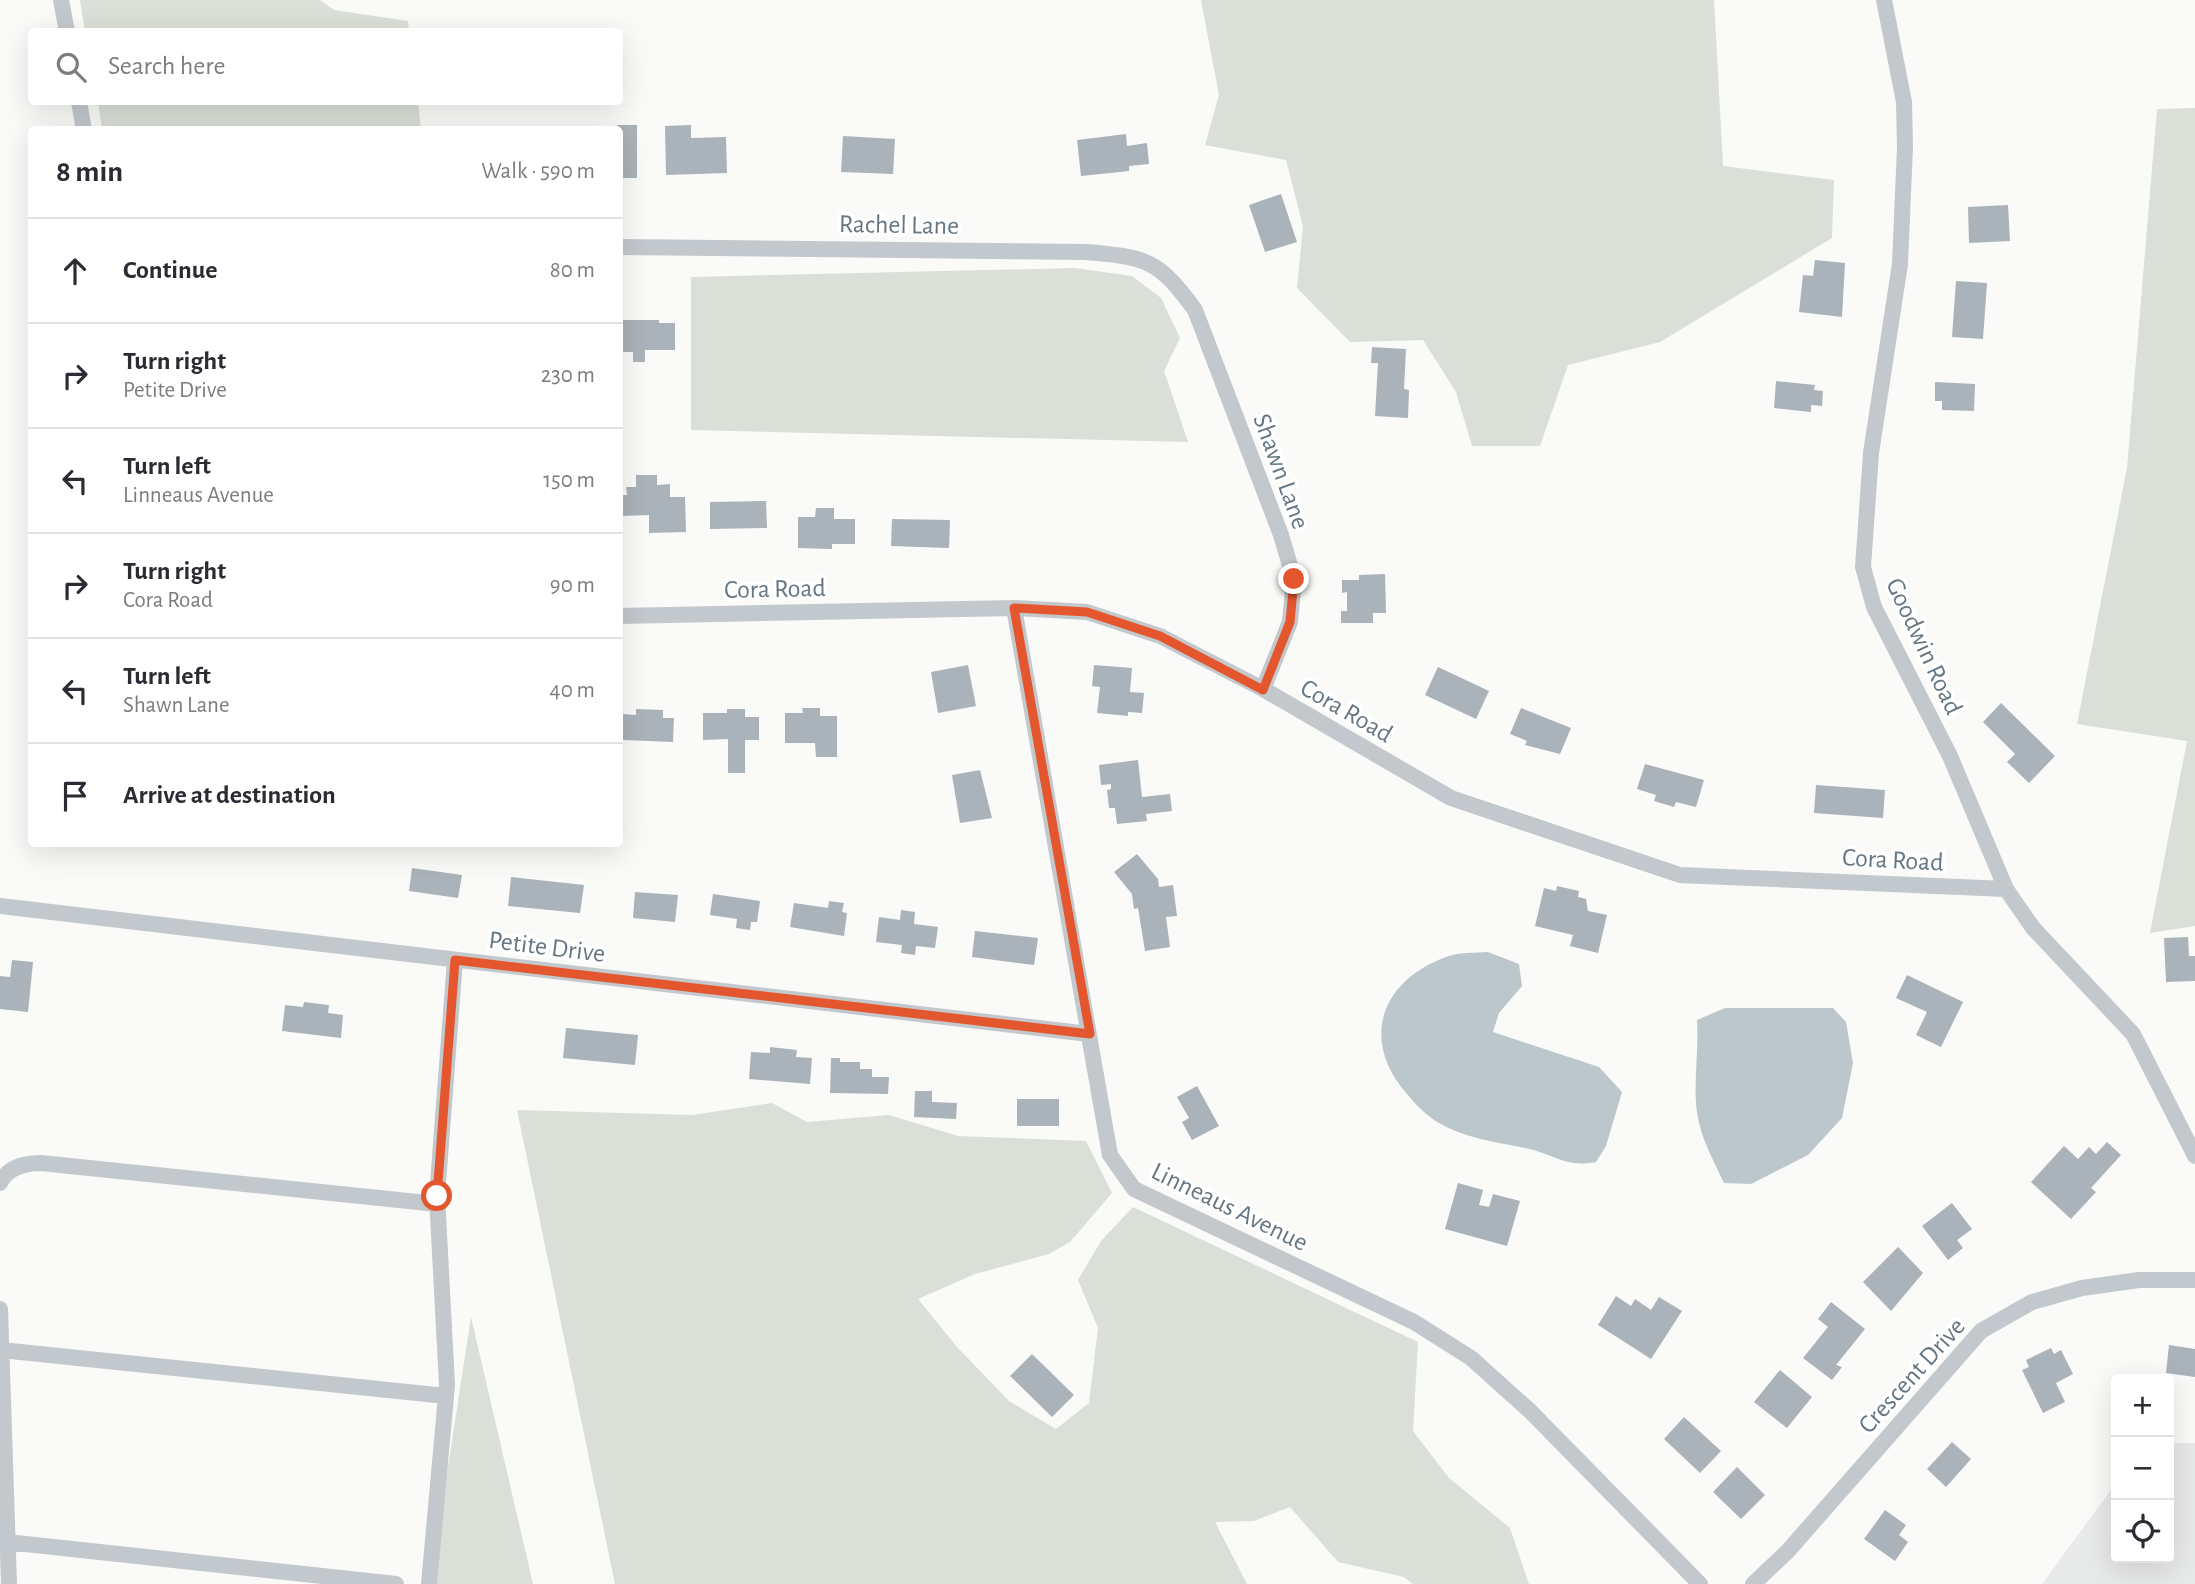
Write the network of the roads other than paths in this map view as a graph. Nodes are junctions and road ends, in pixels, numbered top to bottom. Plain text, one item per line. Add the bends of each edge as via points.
1 (61, 0) edge
2 (1884, 0) edge
3 (66, 28) edge
4 (79, 105) edge
5 (82, 126) edge
6 (623, 247) edge
7 (1172, 278) joint
8 (1014, 608) junction
9 (623, 616) edge
10 (1263, 690) junction
11 (2006, 889) junction
12 (0, 905) edge
13 (455, 960) junction
14 (1090, 1034) junction
15 (2195, 1156) edge
16 (0, 1183) edge
17 (438, 1204) junction
18 (2195, 1280) edge
19 (0, 1309) edge
20 (1, 1350) edge
21 (446, 1396) junction
22 (7, 1542) junction
23 (9, 1584) edge
24 (396, 1584) edge
25 (429, 1584) edge
26 (1700, 1584) edge
27 (1753, 1584) edge

1 - 3 street
2 - 11 street, Goodwin Road via 1904,102 1905,147 1900,264 1871,453 1863,567 1874,607 1950,755
4 - 5 street
6 - 7 street, Rachel Lane via 1085,251 1136,256
7 - 10 street, Shawn Lane via 1195,310 1294,579 1290,622
8 - 9 street, Cora Road
8 - 10 street, Cora Road via 1087,612 1148,632
8 - 14 street, Linneaus Avenue
10 - 11 street, Cora Road via 1451,799 1680,874
11 - 15 street, Goodwin Road via 2033,928 2133,1034
12 - 13 street, Petite Drive
13 - 14 street, Petite Drive
13 - 17 street via 438,1153
14 - 26 street, Linneaus Avenue via 1110,1155 1136,1192 1414,1321 1471,1358 1530,1411
16 - 17 street via 23,1163 41,1163
17 - 21 street via 448,1358
18 - 27 street, Crescent Drive via 2138,1280 2082,1287 2032,1302 1981,1331 1787,1552
19 - 20 street
20 - 21 street
20 - 22 street
21 - 25 street
22 - 23 street
22 - 24 street

